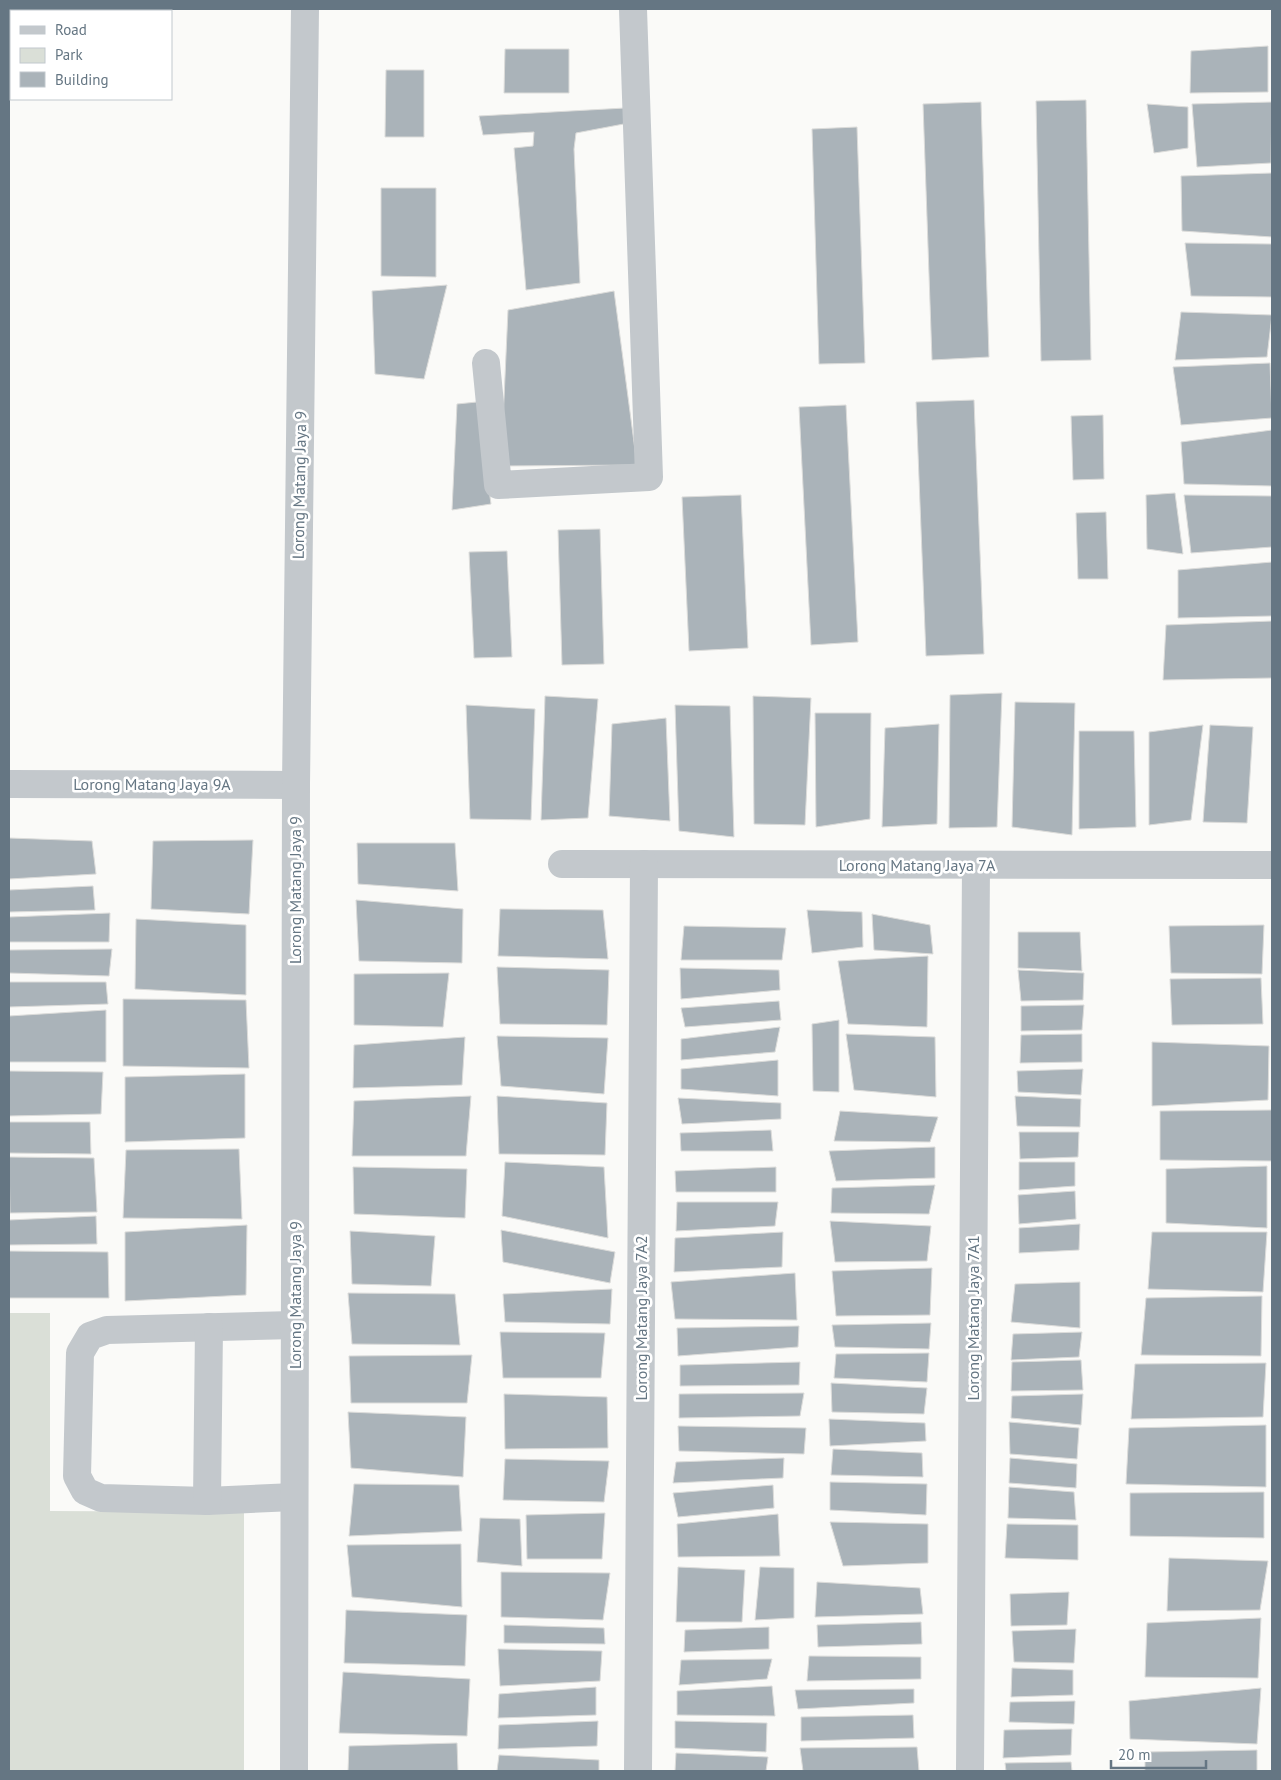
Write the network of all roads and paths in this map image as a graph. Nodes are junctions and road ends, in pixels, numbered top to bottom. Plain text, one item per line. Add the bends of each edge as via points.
1 (305, 9) edge
2 (633, 9) edge
3 (486, 363) dead end
4 (9, 784) edge
5 (296, 785) junction
6 (562, 864) dead end
7 (644, 864) junction
8 (976, 865) junction
9 (1272, 866) edge
10 (294, 1326) junction
11 (209, 1327) junction
12 (294, 1497) junction
13 (207, 1501) junction
14 (294, 1771) edge
15 (638, 1771) edge
16 (970, 1771) edge

1 - 5 street, Lorong Matang Jaya 9
2 - 3 street via 649,477 498,485
4 - 5 street, Lorong Matang Jaya 9A
5 - 10 street, Lorong Matang Jaya 9
6 - 7 street, Lorong Matang Jaya 7A
7 - 8 street, Lorong Matang Jaya 7A
7 - 15 street, Lorong Matang Jaya 7A2
8 - 9 street, Lorong Matang Jaya 7A
8 - 16 street, Lorong Matang Jaya 7A1
10 - 11 street
10 - 12 street, Lorong Matang Jaya 9
11 - 13 street
11 - 13 street via 107,1330 90,1336 80,1352 77,1476 85,1491 101,1498
12 - 13 street
12 - 14 street, Lorong Matang Jaya 9

